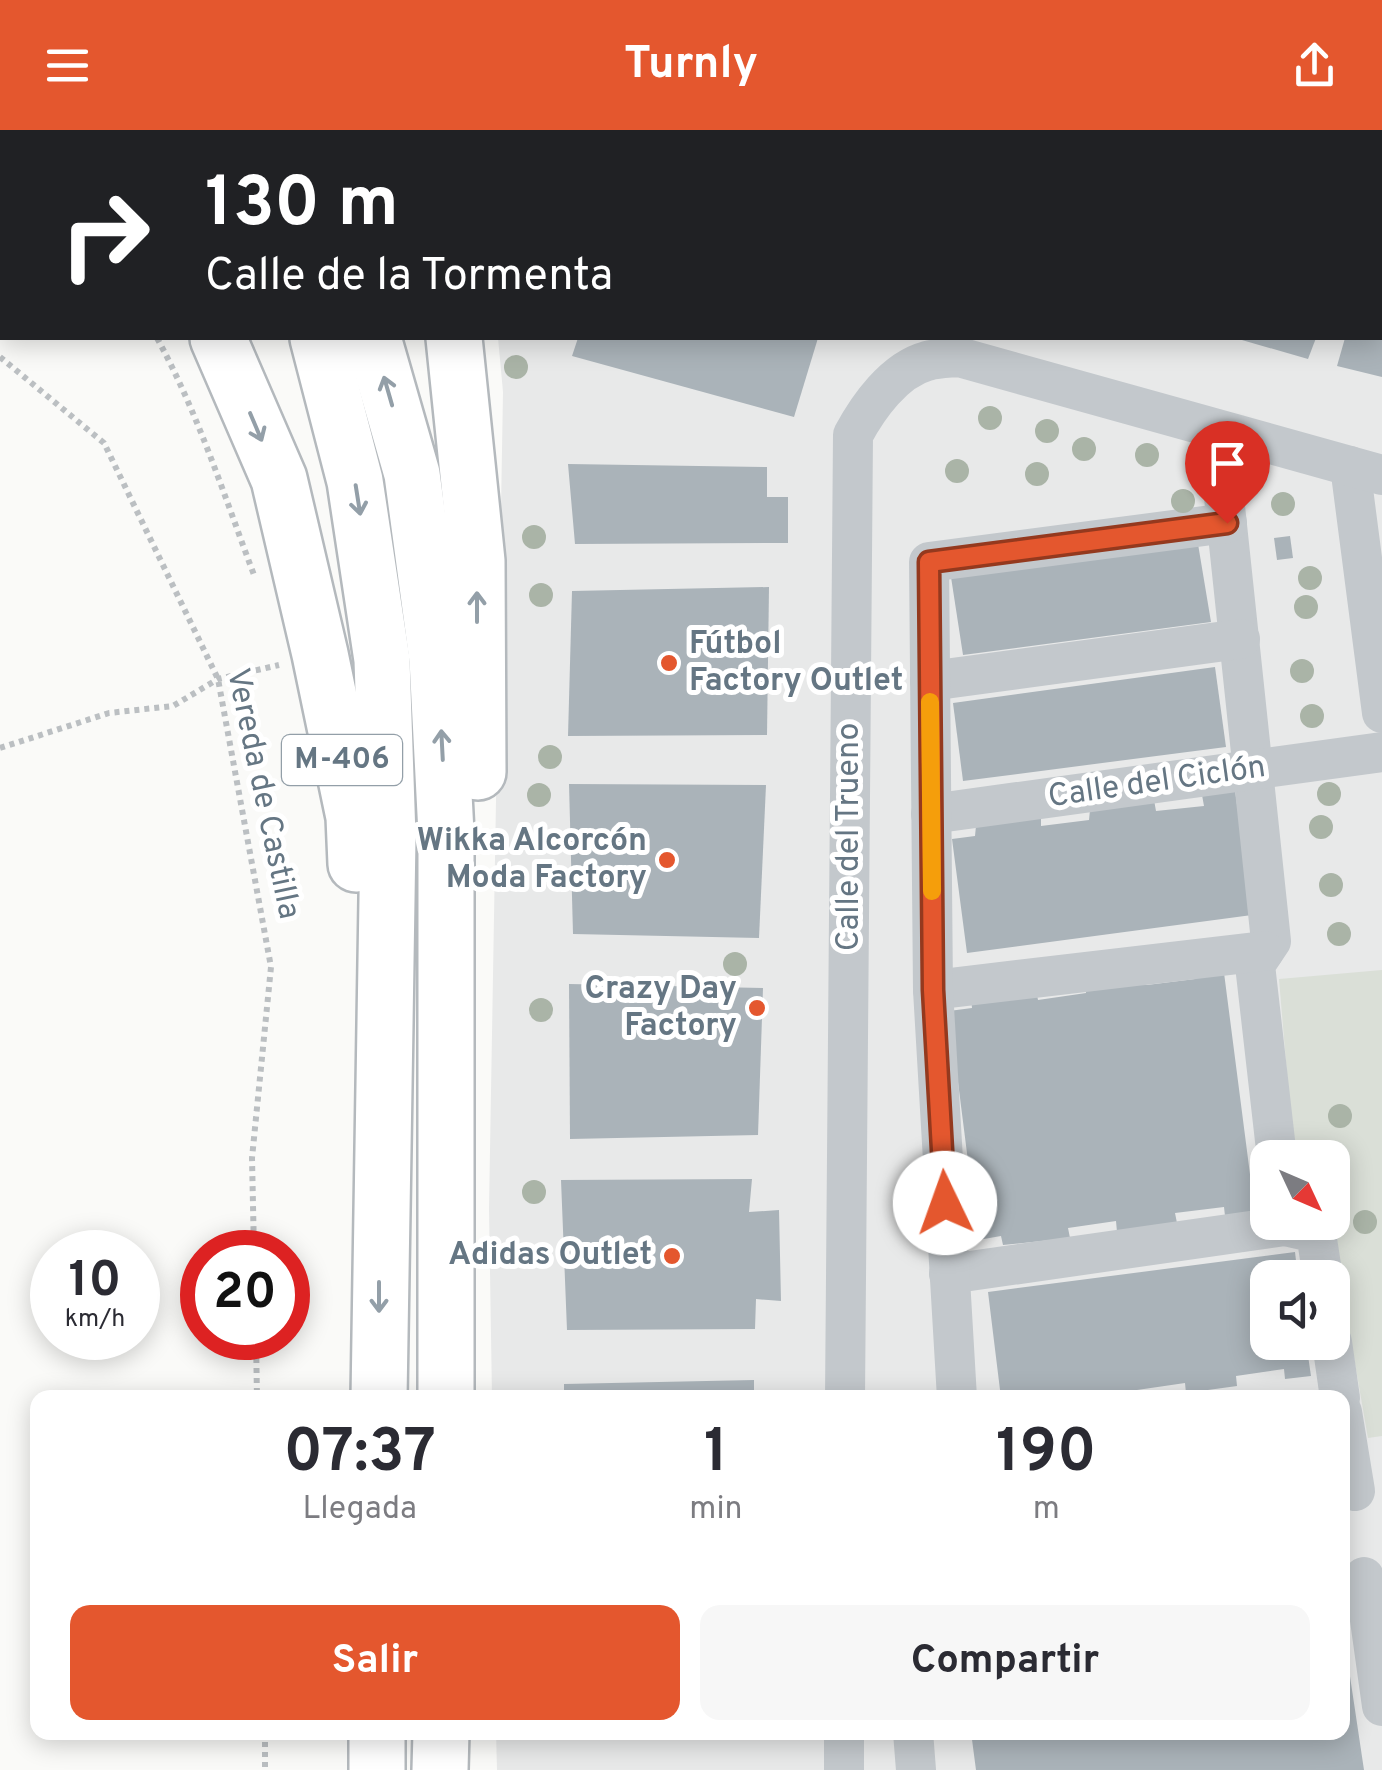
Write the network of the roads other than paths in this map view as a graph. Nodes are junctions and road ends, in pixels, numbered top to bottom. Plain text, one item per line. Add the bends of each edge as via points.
1 (219, 340) edge
2 (319, 340) edge
3 (374, 340) edge
4 (454, 340) edge
5 (1217, 431) junction
6 (1366, 470) edge
7 (1227, 523) junction
8 (1376, 616) edge
9 (1240, 639) junction
10 (930, 681) junction
11 (1382, 713) edge
12 (1382, 752) edge
13 (1253, 771) junction
14 (931, 814) junction
15 (1264, 951) junction
16 (933, 990) junction
17 (1275, 1140) edge
18 (447, 1193) junction
19 (380, 1200) junction
20 (1250, 1229) edge
21 (950, 1274) junction
22 (1334, 1360) edge
23 (378, 1390) edge
24 (446, 1390) edge
25 (846, 1390) edge
26 (957, 1390) edge
27 (1337, 1390) edge
28 (1350, 1450) edge
29 (1360, 1490) edge
30 (1363, 1577) edge
31 (1382, 1706) edge
32 (377, 1740) edge
33 (441, 1740) edge
34 (844, 1740) edge
35 (914, 1740) edge
36 (377, 1770) edge
37 (440, 1770) edge
38 (844, 1770) edge
39 (916, 1770) edge

1 -> 19 highway, M-406 via 279,479 354,817
2 -> 19 highway, M-406 via 355,481 382,660 388,837
18 -> 3 highway, M-406 via 446,832 437,660 412,474
18 -> 4 highway, M-406 via 474,1018 478,830 477,561
5 - 6 street, Calle del Trueno
5 - 7 street
5 - 25 street, Calle del Trueno via 959,357 923,362 898,378 868,406 853,434
6 - 8 street
7 - 9 street
7 - 10 street via 929,562
8 - 11 street
9 - 10 street
9 - 13 street
10 - 14 street
12 - 13 street, Calle del Ciclón
13 - 14 street, Calle del Ciclón
13 - 15 street via 1271,941
14 - 16 street
15 - 16 street
15 - 17 street via 1255,964
16 - 21 street
18 - 24 highway, M-406
19 -> 23 highway, M-406
20 - 21 street
21 - 26 street
22 - 27 street
28 - 29 street
30 - 31 street
32 - 36 highway
33 - 37 highway
34 - 38 street
35 - 39 street

